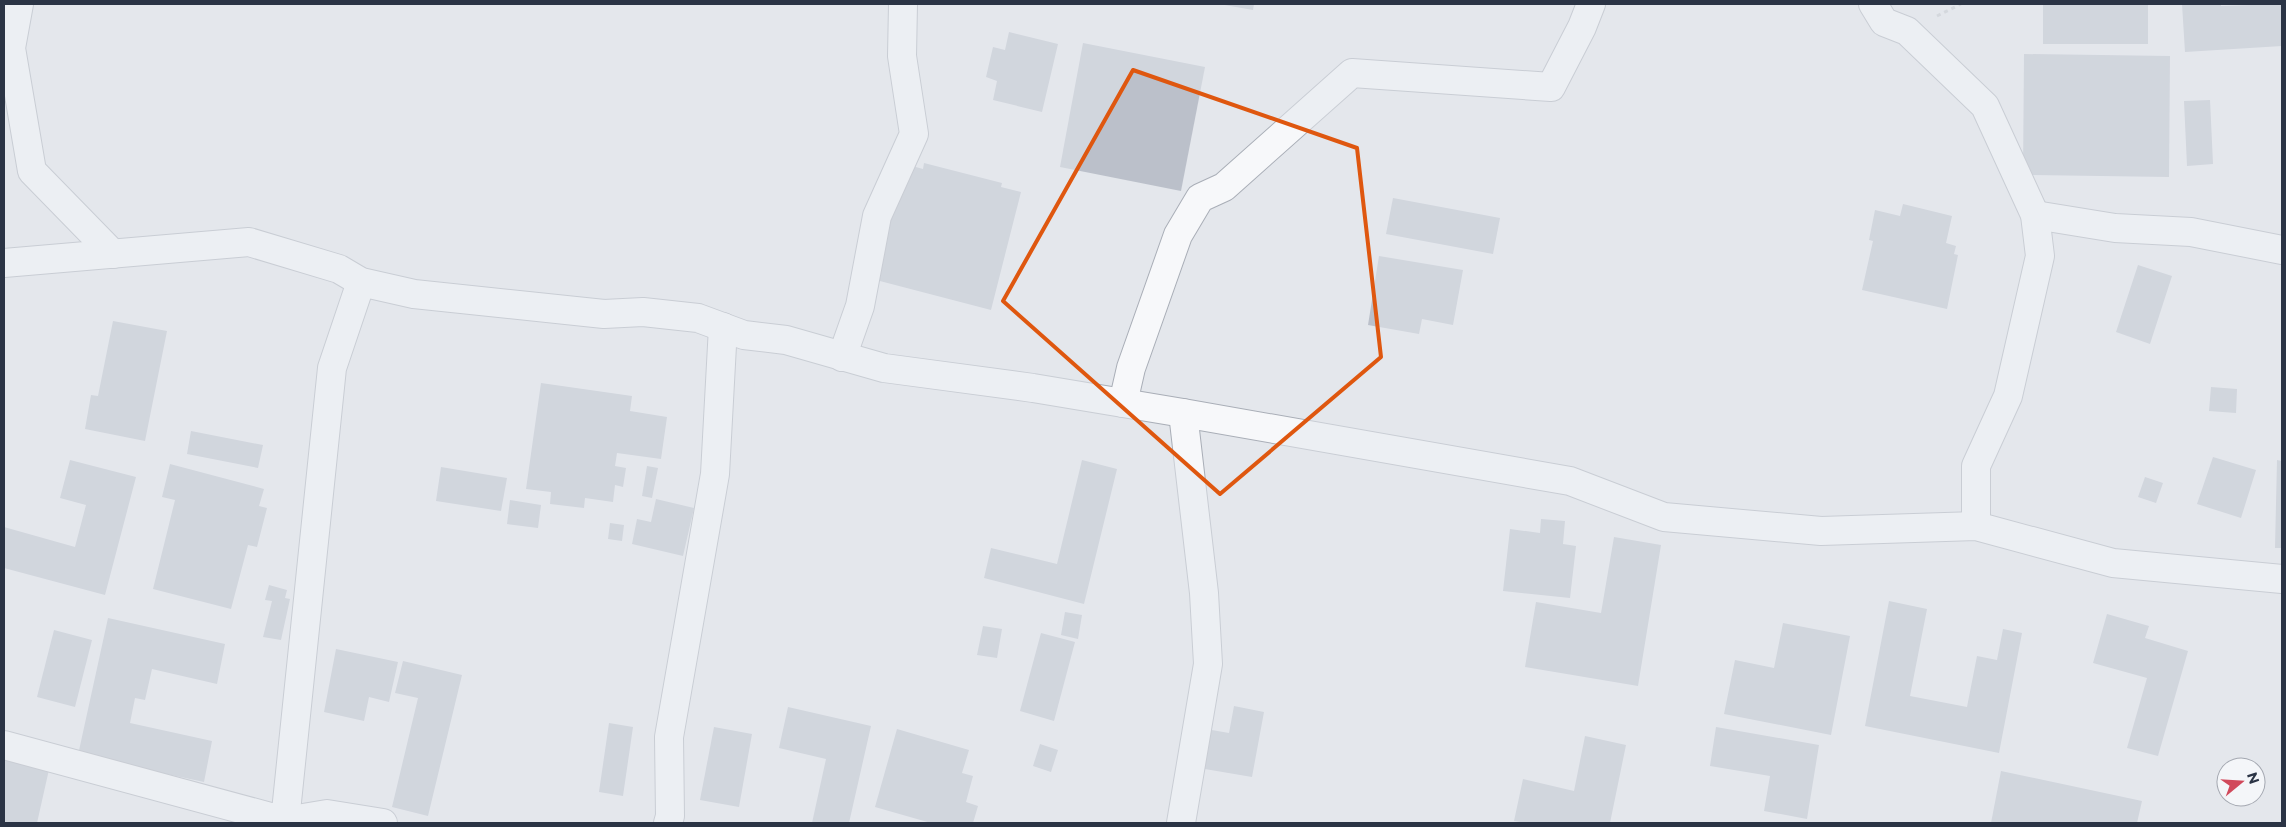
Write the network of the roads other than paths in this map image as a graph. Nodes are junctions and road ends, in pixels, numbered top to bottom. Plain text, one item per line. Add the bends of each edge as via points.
1 (19, 4) edge
2 (903, 4) edge
3 (1591, 4) edge
4 (1873, 4) edge
5 (2035, 215) junction
6 (2282, 250) edge
7 (113, 254) junction
8 (4, 262) edge
9 (361, 282) junction
10 (723, 327) junction
11 (842, 357) junction
12 (1123, 403) junction
13 (1183, 413) junction
14 (1976, 526) junction
15 (2282, 579) edge
16 (4, 746) edge
17 (284, 822) edge
18 (383, 823) edge
19 (668, 823) edge
20 (1181, 823) edge

1 - 7 street via 10,48 32,171
2 - 11 street via 902,56 914,134 877,216 860,306
3 - 12 street via 1551,87 1352,73 1224,187 1200,198 1178,235 1131,368
4 - 5 street via 1884,22 1907,31 1985,106
5 - 6 street via 2116,228 2191,232
5 - 14 street via 2040,256 2008,396 1976,466
7 - 8 street
7 - 9 street via 249,242 339,268
9 - 10 street via 442,297 604,314 643,312 698,318
9 - 17 street via 332,368
10 - 11 street via 744,335 786,340
10 - 19 street via 715,474 669,737
11 - 12 street via 884,368
12 - 13 street
13 - 14 street via 1570,481 1664,517 1821,531
13 - 20 street via 1204,593 1208,664
14 - 15 street via 2113,563
16 - 17 street
17 - 18 street via 327,814

